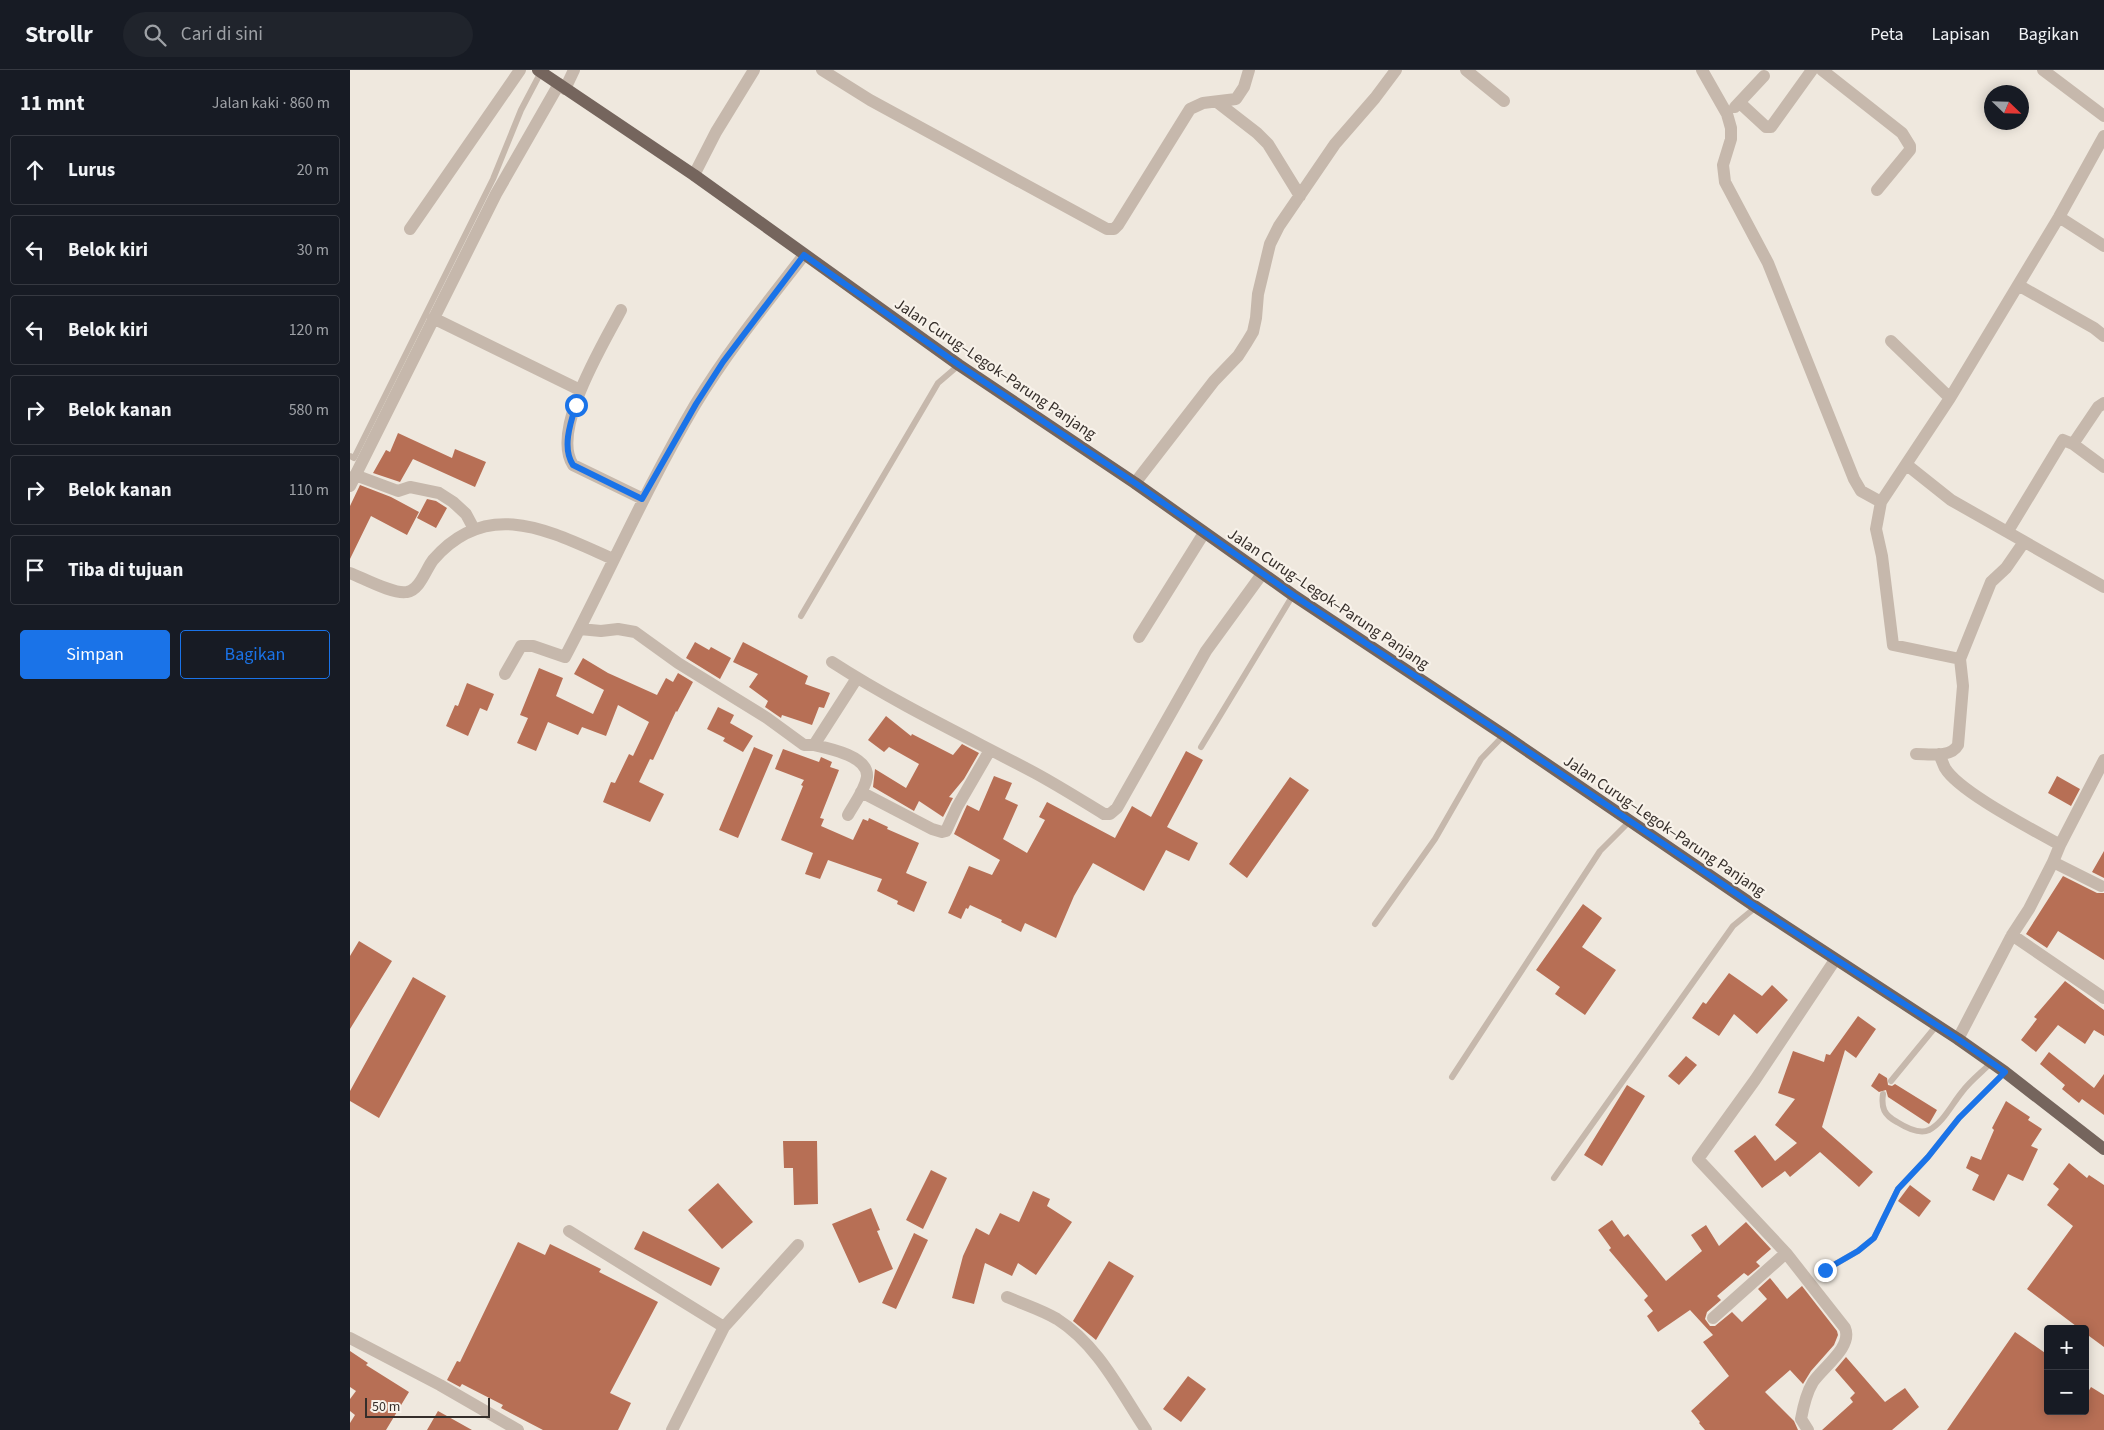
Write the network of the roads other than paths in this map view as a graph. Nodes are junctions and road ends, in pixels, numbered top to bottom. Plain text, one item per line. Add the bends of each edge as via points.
1 (520, 70) edge
2 (574, 70) edge
3 (754, 70) edge
4 (822, 70) edge
5 (1248, 70) edge
6 (1396, 70) edge
7 (1466, 70) edge
8 (1702, 70) edge
9 (1812, 70) edge
10 (1822, 70) edge
11 (2042, 70) edge
12 (540, 71) edge
13 (1764, 76) dead end
14 (562, 87) junction
15 (1504, 101) dead end
16 (1217, 102) junction
17 (1740, 103) junction
18 (1727, 114) junction
19 (2104, 116) edge
20 (2104, 136) edge
21 (694, 175) junction
22 (1877, 190) dead end
23 (1300, 196) junction
24 (2059, 217) junction
25 (410, 229) dead end
26 (2104, 246) edge
27 (804, 255) junction
28 (2018, 285) junction
29 (621, 310) dead end
30 (433, 318) junction
31 (2104, 336) edge
32 (1891, 341) dead end
33 (959, 365) junction
34 (580, 390) junction
35 (1950, 398) junction
36 (2104, 403) edge
37 (2073, 444) junction
38 (350, 456) edge
39 (1907, 465) junction
40 (2104, 467) edge
41 (352, 480) edge
42 (1135, 483) junction
43 (642, 499) junction
44 (1881, 502) junction
45 (474, 529) junction
46 (2008, 531) junction
47 (1204, 533) junction
48 (2024, 542) junction
49 (613, 559) junction
50 (350, 573) edge
51 (1262, 574) junction
52 (2104, 586) edge
53 (1293, 595) junction
54 (801, 616) dead end
55 (580, 628) junction
56 (1139, 637) dead end
57 (1960, 658) junction
58 (832, 662) dead end
59 (505, 674) dead end
60 (857, 678) junction
61 (1504, 735) junction
62 (814, 745) junction
63 (1201, 747) dead end
64 (990, 750) junction
65 (1916, 754) dead end
66 (1940, 754) junction
67 (2104, 760) edge
68 (862, 792) junction
69 (848, 815) dead end
70 (1630, 821) junction
71 (2060, 845) junction
72 (2053, 862) junction
73 (2101, 886) dead end
74 (1756, 907) junction
75 (1375, 924) dead end
76 (2012, 935) junction
77 (1835, 960) junction
78 (2104, 998) edge
79 (1937, 1025) junction
80 (1958, 1039) junction
81 (1992, 1062) junction
82 (2005, 1072) junction
83 (1452, 1077) dead end
84 (1891, 1081) dead end
85 (1882, 1094) dead end
86 (2104, 1149) edge
87 (1554, 1178) dead end
88 (569, 1231) dead end
89 (798, 1244) dead end
90 (1786, 1253) junction
91 (1825, 1270) dead end
92 (1007, 1297) dead end
93 (1713, 1318) dead end
94 (724, 1327) junction
95 (350, 1338) edge
96 (518, 1430) edge
97 (672, 1430) edge
98 (1146, 1430) edge
99 (1808, 1430) edge

1 - 25 street
2 - 14 street
3 - 21 street
4 - 16 street via 870,100 1107,230 1118,225 1190,109 1203,103
5 - 16 street via 1236,99
6 - 23 street via 1335,144
7 - 15 street
8 - 18 street
9 - 17 street via 1771,128
10 - 22 street via 1902,134 1910,146
11 - 19 street
12 - 14 main road, Jalan Curug–Legok–Parung Panjang
12 - 38 lane via 494,179 354,458
13 - 17 street
14 - 21 main road, Jalan Curug–Legok–Parung Panjang
14 - 30 street via 496,194
16 - 23 street via 1268,144
17 - 18 street
18 - 44 street via 1731,139 1723,165 1725,182 1768,263 1854,479 1861,491
20 - 24 street
21 - 27 main road, Jalan Curug–Legok–Parung Panjang
23 - 42 street via 1270,244 1253,332 1238,356 1214,381
24 - 26 street
24 - 28 street
27 - 33 main road, Jalan Curug–Legok–Parung Panjang
27 - 43 street via 723,362
28 - 31 street
28 - 35 street
29 - 34 street
30 - 34 street
30 - 41 street
32 - 35 street
33 - 42 main road, Jalan Curug–Legok–Parung Panjang
33 - 54 lane via 938,383
34 - 43 street via 569,429 569,459 573,465
35 - 39 street
36 - 37 street via 2098,406
37 - 40 street
37 - 46 street via 2063,440
39 - 44 street
39 - 46 street via 1951,500
41 - 45 street via 398,491 410,488 439,493 466,514
42 - 47 main road, Jalan Curug–Legok–Parung Panjang
43 - 49 street
44 - 57 street via 1876,529 1893,646
45 - 49 street via 522,525 539,528
45 - 50 street via 454,540 432,561 408,592 396,592
46 - 48 street
47 - 51 main road, Jalan Curug–Legok–Parung Panjang
47 - 56 street
48 - 52 street
48 - 57 street via 2006,568 1990,582
49 - 55 street
51 - 53 main road, Jalan Curug–Legok–Parung Panjang
51 - 64 street via 1206,652 1110,814 1104,814
53 - 61 main road, Jalan Curug–Legok–Parung Panjang
53 - 63 lane
55 - 59 street via 566,657 533,646 521,646
55 - 62 street via 634,632 804,745
57 - 66 street via 1963,686 1958,745 1955,750
58 - 60 street
60 - 62 street
60 - 64 street
61 - 70 main road, Jalan Curug–Legok–Parung Panjang
61 - 75 lane via 1481,759 1435,839
62 - 68 street via 857,760 867,776
64 - 68 street via 946,831 932,830
65 - 66 street
66 - 71 street via 1946,769 1956,780 1983,801
67 - 71 street
68 - 69 street
70 - 74 main road, Jalan Curug–Legok–Parung Panjang
70 - 83 lane via 1600,851
71 - 72 street
72 - 73 street
72 - 76 street
74 - 77 main road, Jalan Curug–Legok–Parung Panjang
74 - 87 lane via 1733,926
76 - 78 street
76 - 80 street
77 - 79 main road, Jalan Curug–Legok–Parung Panjang
77 - 90 street via 1698,1159
79 - 80 main road, Jalan Curug–Legok–Parung Panjang
79 - 84 lane
80 - 81 main road, Jalan Curug–Legok–Parung Panjang
81 - 82 main road, Jalan Curug–Legok–Parung Panjang
81 - 85 lane via 1930,1130 1913,1130 1891,1119 1884,1112
82 - 86 main road, Jalan Curug–Legok–Parung Panjang
82 - 91 lane via 1959,1118 1898,1189 1874,1238
88 - 94 street
89 - 94 street
90 - 93 street
90 - 99 street via 1847,1334 1846,1343 1812,1383 1801,1419
92 - 98 street via 1056,1318 1076,1333 1095,1352
94 - 97 street
95 - 96 street

